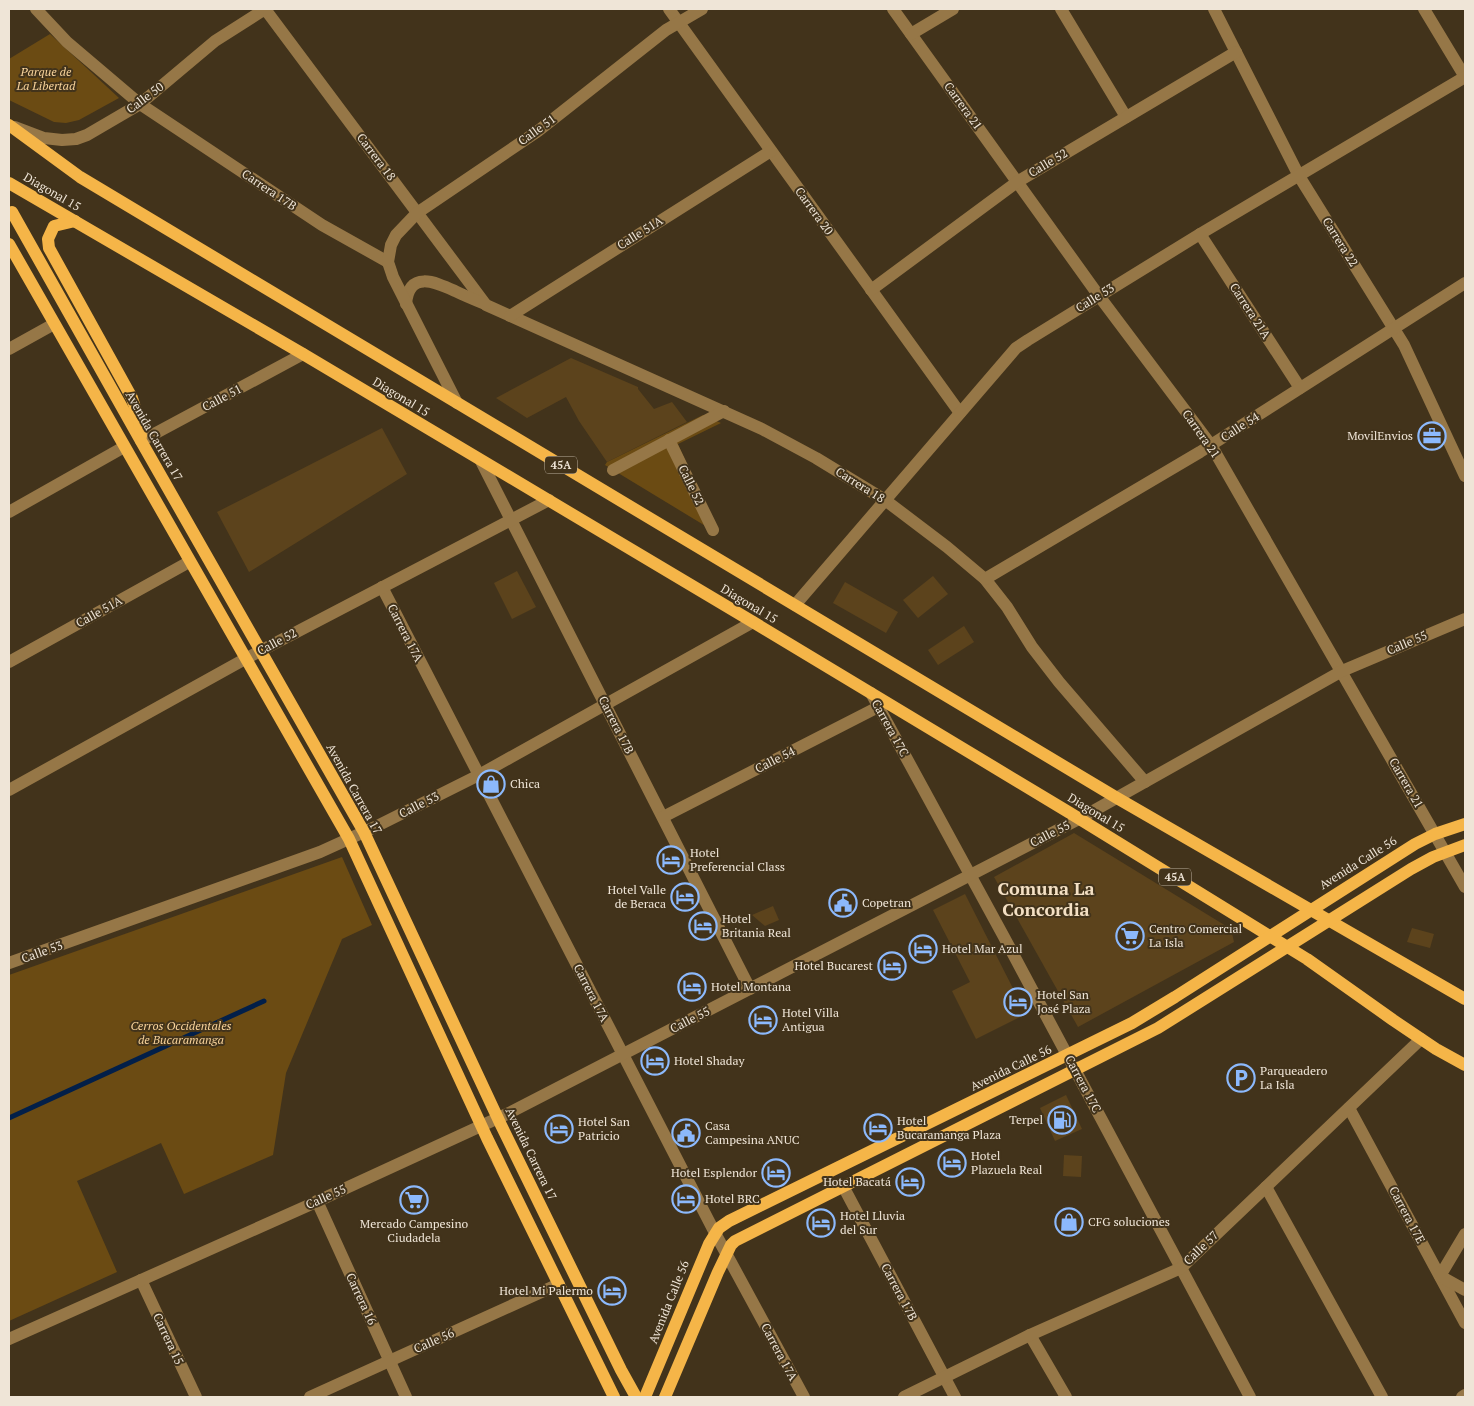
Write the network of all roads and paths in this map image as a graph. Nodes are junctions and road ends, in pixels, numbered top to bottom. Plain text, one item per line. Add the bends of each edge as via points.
1 (36, 9) edge
2 (265, 9) edge
3 (669, 9) edge
4 (702, 9) edge
5 (892, 9) edge
6 (954, 9) edge
7 (1061, 9) edge
8 (1214, 9) edge
9 (1424, 9) edge
10 (678, 22) junction
11 (911, 34) junction
12 (1236, 52) junction
13 (1465, 77) edge
14 (140, 104) junction
15 (1126, 117) junction
16 (9, 125) edge
17 (771, 151) junction
18 (1299, 176) junction
19 (1017, 182) junction
20 (9, 183) edge
21 (12, 212) dead end
22 (417, 213) junction
23 (75, 221) junction
24 (1200, 234) junction
25 (9, 244) edge
26 (388, 262) junction
27 (1465, 283) edge
28 (871, 290) junction
29 (1099, 296) junction
30 (406, 304) junction
31 (486, 305) junction
32 (510, 316) junction
33 (54, 324) junction
34 (1394, 328) junction
35 (9, 349) edge
36 (303, 354) junction
37 (1300, 388) junction
38 (457, 403) junction
39 (724, 411) junction
40 (960, 413) junction
41 (669, 440) junction
42 (141, 441) junction
43 (1210, 446) junction
44 (124, 447) junction
45 (481, 460) junction
46 (613, 470) dead end
47 (1465, 476) edge
48 (548, 500) junction
49 (885, 500) junction
50 (9, 512) edge
51 (512, 520) junction
52 (712, 530) dead end
53 (189, 562) junction
54 (985, 579) junction
55 (382, 587) junction
56 (795, 605) junction
57 (1465, 619) edge
58 (753, 622) junction
59 (260, 650) junction
60 (245, 658) junction
61 (9, 662) edge
62 (1342, 671) junction
63 (605, 704) junction
64 (883, 705) junction
65 (479, 775) junction
66 (1145, 782) junction
67 (9, 790) edge
68 (1117, 798) junction
69 (663, 817) junction
70 (1079, 819) junction
71 (1465, 824) edge
72 (364, 832) junction
73 (1435, 834) junction
74 (349, 839) junction
75 (1465, 845) edge
76 (1445, 852) junction
77 (970, 875) junction
78 (1465, 887) edge
79 (1310, 910) junction
80 (1329, 921) junction
81 (1270, 936) junction
82 (1287, 946) junction
83 (9, 964) edge
84 (750, 989) junction
85 (1465, 998) edge
86 (1421, 1039) junction
87 (623, 1054) junction
88 (1068, 1055) junction
89 (1465, 1066) edge
90 (1075, 1070) junction
91 (1349, 1108) junction
92 (498, 1118) junction
93 (481, 1126) junction
94 (843, 1186) junction
95 (1266, 1187) junction
96 (316, 1201) junction
97 (715, 1233) junction
98 (1465, 1234) edge
99 (726, 1254) junction
100 (1180, 1268) junction
101 (1440, 1276) junction
102 (140, 1280) junction
103 (559, 1284) junction
104 (1465, 1290) edge
105 (1465, 1323) edge
106 (1030, 1335) junction
107 (9, 1339) edge
108 (389, 1361) junction
109 (944, 1378) junction
110 (1465, 1395) edge
111 (196, 1397) edge
112 (310, 1397) edge
113 (406, 1397) edge
114 (614, 1397) edge
115 (636, 1397) edge
116 (645, 1397) edge
117 (665, 1397) edge
118 (804, 1397) edge
119 (904, 1397) edge
120 (955, 1397) edge
121 (1066, 1397) edge
122 (1250, 1397) edge
123 (1382, 1397) edge
124 (1462, 1397) edge

1 - 14 street, Carrera 17B via 67,42
2 - 14 street, Calle 50 via 215,41
2 - 22 street, Carrera 18
3 - 10 street, Carrera 20
4 - 10 street, Calle 51
5 - 11 street, Carrera 21
6 - 11 street
7 - 15 street
8 - 12 street, Carrera 22
9 - 13 street
10 - 17 street, Carrera 20
10 - 22 street, Calle 51 via 538,131
11 - 19 street, Carrera 21
12 - 15 street, Calle 52
12 - 18 street, Carrera 22
13 - 18 street, Calle 53
14 - 16 street, Calle 50 via 76,139 44,138
14 - 26 street, Carrera 17B via 322,225
15 - 19 street, Calle 52
16 - 38 main road, Diagonal 15 / 45A via 80,177
17 - 28 street, Carrera 20
17 - 32 street, Calle 51A
18 - 24 street, Calle 53
18 - 34 street, Carrera 22
19 - 28 street, Calle 52
19 - 29 street, Carrera 21
20 - 23 main road, Diagonal 15 / 45A
21 - 42 main road, Avenida Carrera 17
22 - 26 street, Calle 51 via 396,235
22 - 31 street, Carrera 18
23 - 36 main road, Diagonal 15 / 45A
23 - 42 main road via 54,226 48,238 49,248 132,398
24 - 29 street, Calle 53
24 - 37 street, Carrera 21A
25 - 33 main road
26 - 30 street
27 - 34 street, Calle 54
28 - 40 street, Carrera 20
29 - 40 street, Calle 53 via 1016,348
29 - 43 street, Carrera 21
30 - 31 street, Carrera 18 via 407,293 422,281 433,282
30 - 38 street
31 - 32 street, Carrera 18
32 - 39 street, Carrera 18
33 - 35 street
33 - 44 main road
34 - 37 street, Calle 54
34 - 47 street, Carrera 22
36 - 42 street, Calle 51
36 - 45 main road, Diagonal 15 / 45A
37 - 43 street, Calle 54
38 - 56 main road, Diagonal 15 / 45A
39 - 41 street
39 - 49 street, Carrera 18 via 816,458
40 - 49 street, Calle 53
41 - 46 street
41 - 52 street, Calle 52
42 - 59 main road, Avenida Carrera 17
43 - 54 street, Calle 54
43 - 62 street, Carrera 21
44 - 50 street
44 - 53 main road
45 - 48 main road, Diagonal 15 / 45A
45 - 51 street, Carrera 17B
48 - 51 street, Calle 52
48 - 58 main road, Diagonal 15 / 45A
49 - 54 street, Carrera 18
49 - 56 street, Calle 53
51 - 55 street, Calle 52
51 - 63 street, Carrera 17B
53 - 60 main road
53 - 61 street, Calle 51A
54 - 66 street, Carrera 18 via 1059,682
55 - 59 street, Calle 52
55 - 65 street, Carrera 17A
56 - 68 main road, Diagonal 15 / 45A
57 - 62 street, Calle 55
58 - 63 street, Calle 53
58 - 64 main road, Diagonal 15 / 45A via 871,693
59 - 60 street, Calle 52
59 - 72 main road, Avenida Carrera 17
60 - 67 street, Calle 52
60 - 74 main road
62 - 66 street, Calle 55
62 - 73 street, Carrera 21
63 - 65 street, Calle 53
63 - 69 street, Carrera 17B
64 - 69 street, Calle 54
64 - 70 main road, Diagonal 15 / 45A
64 - 77 street, Carrera 17C
65 - 72 street, Calle 53
65 - 87 street, Carrera 17A
66 - 68 street, Calle 55
68 - 70 street, Calle 55
68 - 79 main road, Diagonal 15 / 45A
69 - 84 street, Carrera 17B
70 - 77 street, Calle 55
70 - 81 main road, Diagonal 15 / 45A
71 - 73 main road, Avenida Calle 56
72 - 74 street, Calle 53
72 - 92 main road, Avenida Carrera 17
73 - 76 street, Carrera 21
73 - 79 main road, Avenida Calle 56
74 - 83 street, Calle 53
74 - 93 main road
75 - 76 main road
76 - 78 street, Carrera 21
76 - 80 main road via 1411,869
77 - 84 street, Calle 55
77 - 88 street, Carrera 17C
79 - 80 main road, Diagonal 15 / 45A
79 - 81 main road, Avenida Calle 56
80 - 82 main road
80 - 85 main road, Diagonal 15 / 45A
81 - 82 main road, Diagonal 15 / 45A
81 - 88 main road, Avenida Calle 56 via 1151,1012
82 - 86 main road, Diagonal 15 / 45A
82 - 90 main road via 1158,1028
84 - 87 street, Calle 55
86 - 89 main road, Diagonal 15 / 45A
86 - 91 street, Calle 57
87 - 92 street, Calle 55
87 - 97 street, Carrera 17A
88 - 90 street, Carrera 17C
88 - 97 main road, Avenida Calle 56 via 729,1221
90 - 94 main road
90 - 100 street, Carrera 17C
91 - 95 street, Calle 57
91 - 101 street, Carrera 17E
92 - 93 street, Calle 55
92 - 115 main road, Avenida Carrera 17
93 - 96 street, Calle 55
93 - 103 main road
94 - 99 main road via 741,1237
94 - 109 street, Carrera 17B
95 - 100 street, Calle 57
95 - 123 street
96 - 102 street, Calle 55
96 - 108 street, Carrera 16
97 - 99 street, Carrera 17A
97 - 116 main road, Avenida Calle 56 via 704,1252
98 - 101 street
99 - 117 main road
99 - 118 street, Carrera 17A
100 - 106 street, Calle 57
100 - 122 street, Carrera 17C
101 - 104 street
101 - 105 street, Carrera 17E
102 - 107 street, Calle 55
102 - 111 street, Carrera 15
103 - 108 street, Calle 56
103 - 114 main road
106 - 109 street, Calle 57
106 - 121 street
108 - 112 street, Calle 56
108 - 113 street, Carrera 16
109 - 119 street, Calle 57
109 - 120 street, Carrera 17B
110 - 124 street

